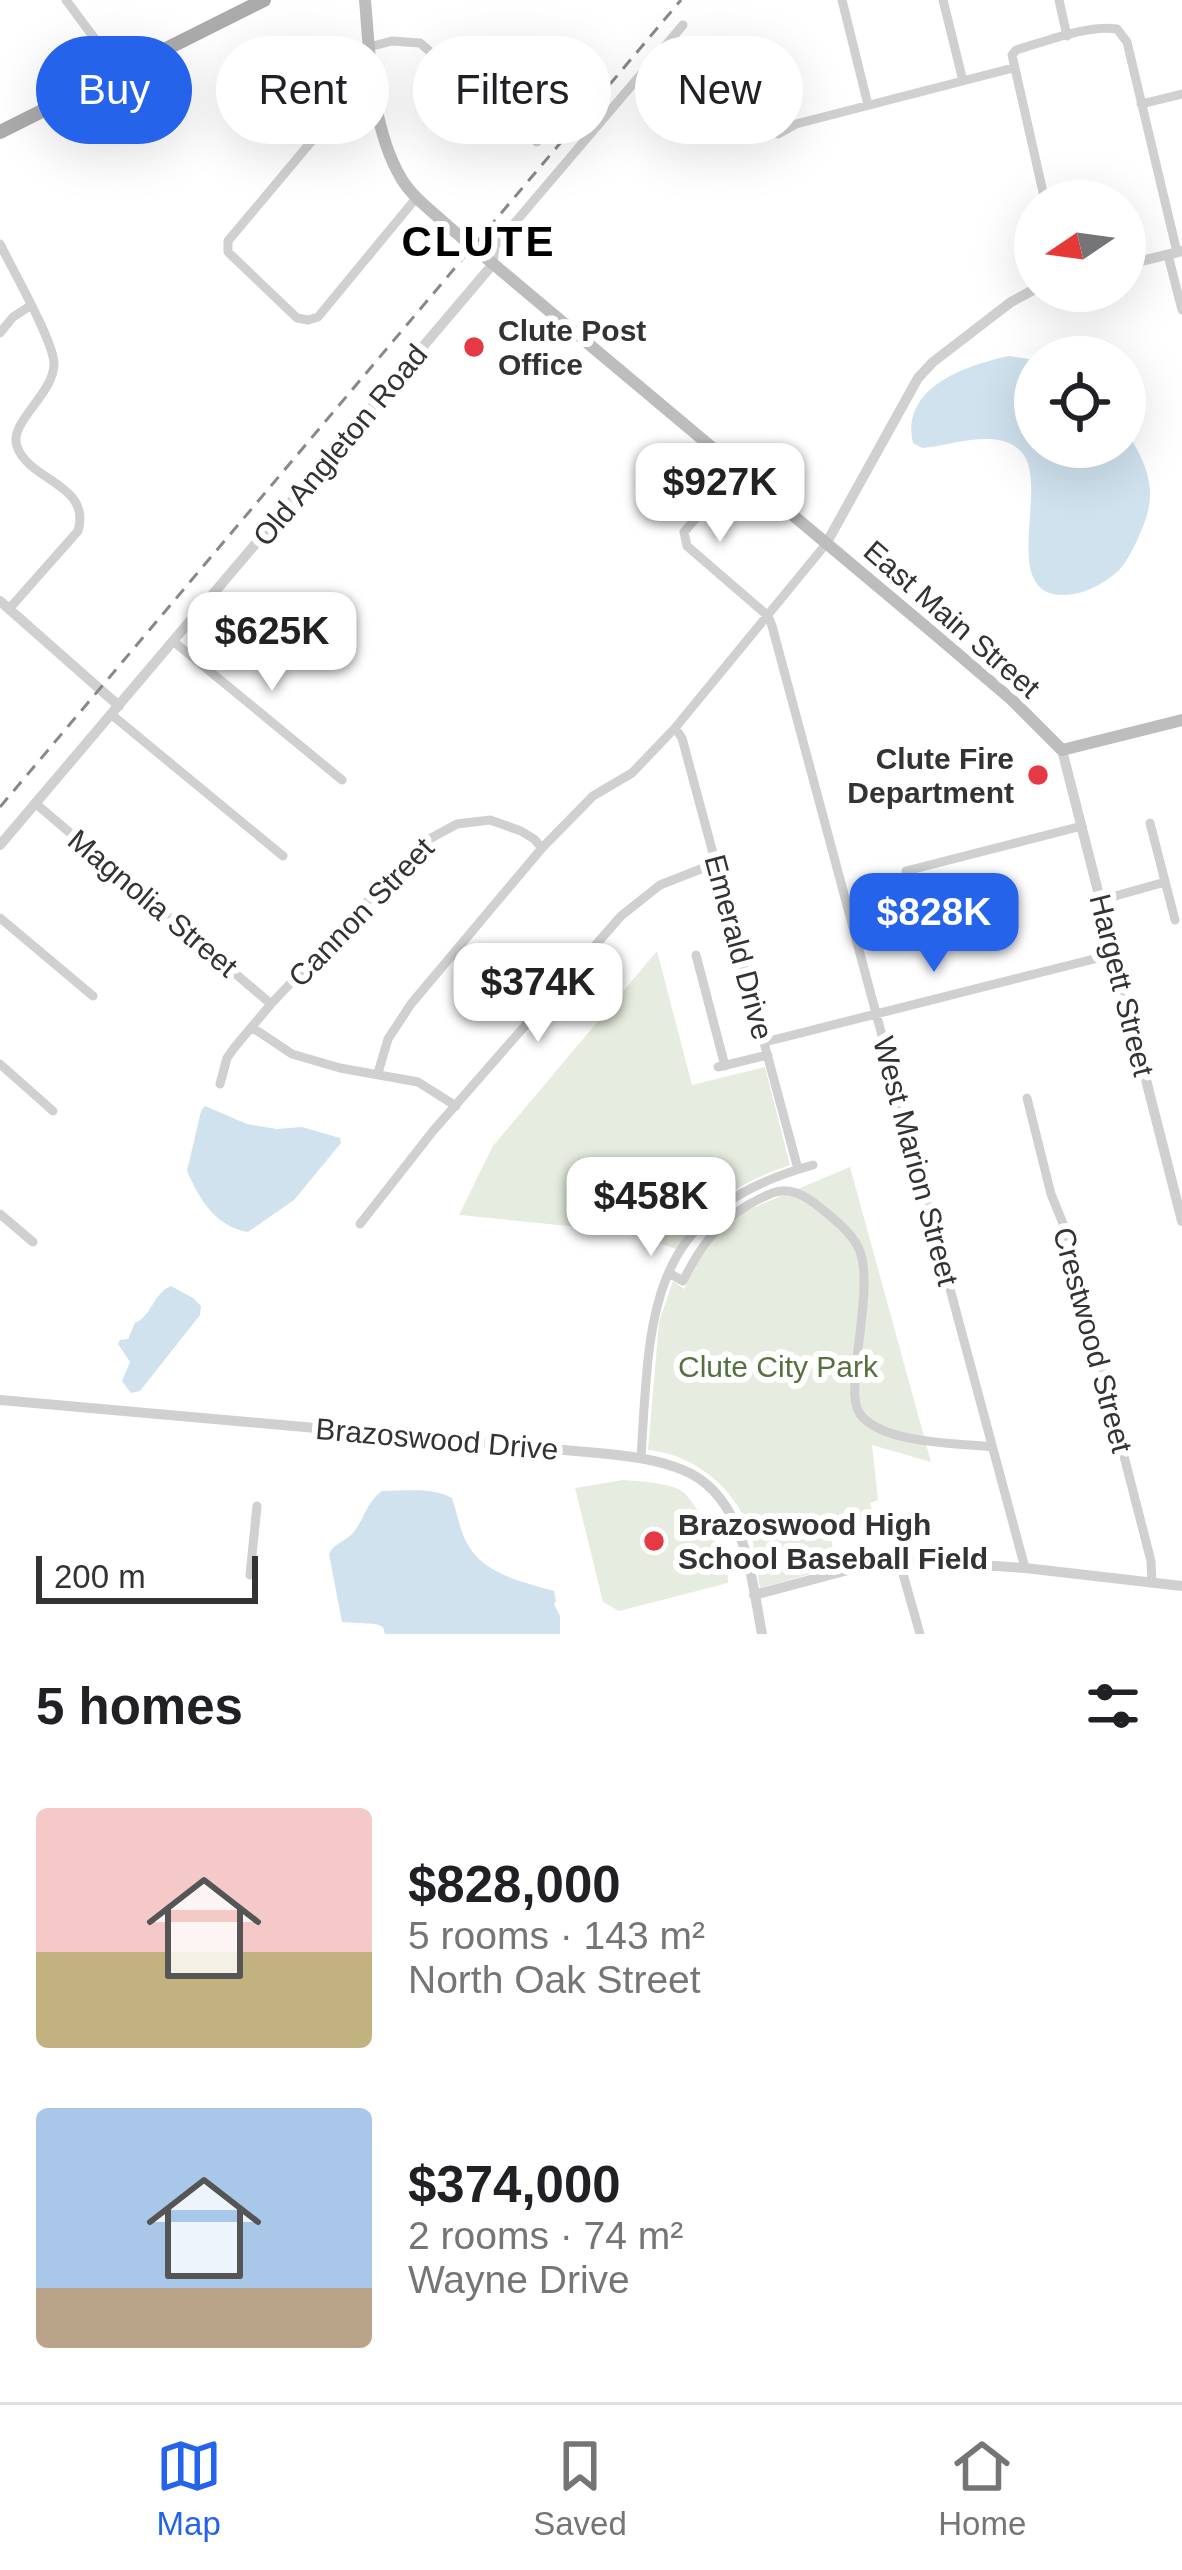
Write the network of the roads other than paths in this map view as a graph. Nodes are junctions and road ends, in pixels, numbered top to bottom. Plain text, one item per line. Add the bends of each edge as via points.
1 (66, 0) edge
2 (264, 0) edge
3 (365, 0) edge
4 (842, 0) edge
5 (943, 0) edge
6 (1059, 0) edge
7 (683, 25) dead end
8 (93, 36) edge
9 (192, 36) edge
10 (368, 36) edge
11 (1067, 36) junction
12 (1013, 68) junction
13 (963, 81) junction
14 (1182, 94) edge
15 (1141, 104) junction
16 (868, 105) junction
17 (36, 114) edge
18 (803, 122) edge
19 (0, 132) edge
20 (309, 144) edge
21 (387, 144) edge
22 (1040, 180) edge
23 (417, 197) junction
24 (0, 244) edge
25 (1176, 253) edge
26 (1146, 260) edge
27 (494, 264) junction
28 (1014, 300) edge
29 (30, 306) junction
30 (1182, 310) edge
31 (0, 333) edge
32 (737, 470) junction
33 (826, 544) junction
34 (5, 605) edge
35 (768, 616) junction
36 (173, 641) junction
37 (116, 710) junction
38 (1182, 720) edge
39 (675, 728) junction
40 (1062, 749) junction
41 (342, 780) dead end
42 (35, 803) junction
43 (1150, 823) dead end
44 (1082, 826) junction
45 (0, 845) edge
46 (542, 848) junction
47 (283, 856) dead end
48 (716, 863) junction
49 (906, 871) dead end
50 (1165, 882) junction
51 (1100, 900) junction
52 (0, 918) edge
53 (1175, 920) dead end
54 (1114, 954) junction
55 (696, 955) dead end
56 (93, 996) dead end
57 (271, 1004) junction
58 (876, 1013) junction
59 (253, 1028) junction
60 (764, 1042) junction
61 (768, 1054) junction
62 (0, 1064) edge
63 (378, 1072) junction
64 (220, 1084) dead end
65 (1027, 1098) dead end
66 (456, 1106) junction
67 (52, 1111) dead end
68 (813, 1165) dead end
69 (798, 1169) junction
70 (0, 1214) edge
71 (1182, 1220) edge
72 (360, 1224) dead end
73 (33, 1242) dead end
74 (669, 1273) junction
75 (0, 1400) edge
76 (992, 1447) junction
77 (641, 1458) junction
78 (257, 1506) dead end
79 (899, 1559) junction
80 (1024, 1568) junction
81 (250, 1575) dead end
82 (1152, 1582) junction
83 (1182, 1586) edge
84 (754, 1595) junction
85 (761, 1634) edge
86 (920, 1634) edge

1 - 8 street
2 - 9 main road
3 - 10 main road, East Main Street
4 - 16 street
5 - 13 street
6 - 11 street
7 - 27 street via 496,246
11 - 12 street via 1016,50
11 - 15 street via 1118,29
12 - 13 street
12 - 22 street
13 - 16 street
14 - 15 street
15 - 25 street
16 - 18 street
17 - 19 main road
20 - 23 street via 228,241 228,252 298,318 318,317
21 - 23 main road, East Main Street
23 - 27 main road, East Main Street
24 - 29 street
25 - 26 street
25 - 30 street
27 - 32 main road, East Main Street
27 - 36 street, Old Angleton Road
28 - 33 street via 918,378
29 - 31 street
29 - 34 street via 53,372 15,444 77,502 82,517 78,531
32 - 33 main road, East Main Street
32 - 35 street via 684,538
33 - 35 street
33 - 40 main road, East Main Street
34 - 37 street
35 - 39 street
35 - 58 street, West Marion Street
36 - 37 street, Old Angleton Road
36 - 41 street
37 - 42 street, Old Angleton Road
37 - 47 street
38 - 40 main road
39 - 46 street
39 - 48 street, Emerald Drive
40 - 44 street, Hargett Street
42 - 45 street, Old Angleton Road
42 - 57 street, Magnolia Street
43 - 50 street
44 - 49 street
44 - 51 street, Hargett Street
46 - 57 street, Cannon Street via 490,820 442,830
46 - 63 street via 411,1004
48 - 60 street, Emerald Drive
48 - 66 street via 633,904
50 - 51 street
50 - 53 street
51 - 54 street, Hargett Street
52 - 56 street
54 - 58 street
54 - 71 street, Hargett Street
55 - 61 street via 721,1066
57 - 59 street, Cannon Street
58 - 60 street
58 - 76 street, West Marion Street
59 - 63 street via 308,1060
59 - 64 street, Cannon Street via 227,1058
60 - 61 street, Emerald Drive
61 - 69 street, Emerald Drive
62 - 67 street
63 - 66 street via 418,1082
65 - 82 street, Crestwood Street
66 - 72 street
68 - 69 street
69 - 74 street via 715,1210
70 - 73 street
74 - 76 street via 682,1281 715,1231 774,1190 810,1200 849,1235 864,1264 858,1411 898,1436
74 - 77 street via 651,1332
75 - 77 street, Brazoswood Drive
76 - 80 street, West Marion Street
77 - 84 street, Brazoswood Drive via 687,1471 718,1493 737,1527
78 - 81 street
79 - 80 street
79 - 84 street
79 - 86 street
80 - 82 street
82 - 83 street
84 - 85 street, Brazoswood Drive

